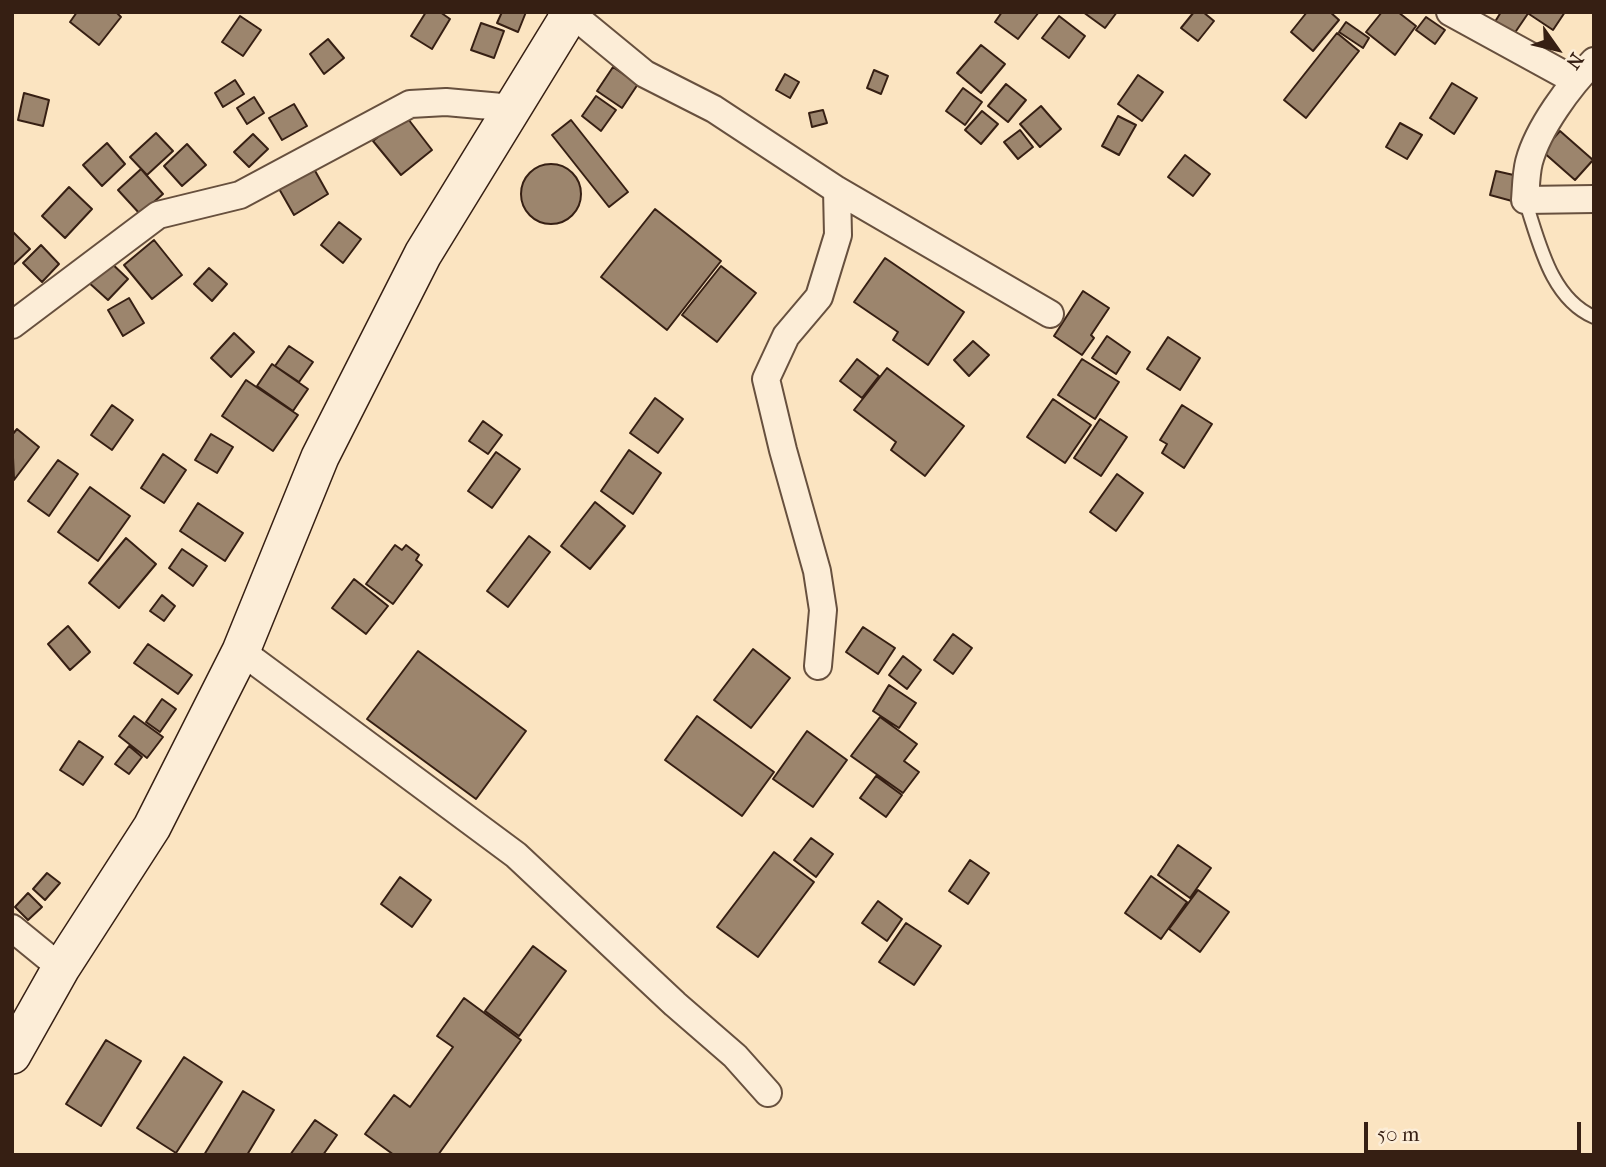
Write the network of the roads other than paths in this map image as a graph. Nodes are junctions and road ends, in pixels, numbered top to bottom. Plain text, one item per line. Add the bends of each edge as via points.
1 (1450, 12) edge
2 (566, 16) edge
3 (1594, 61) edge
4 (1574, 80) junction
5 (513, 108) junction
6 (837, 190) junction
7 (1594, 199) edge
8 (1525, 200) junction
9 (1050, 314) dead end
10 (1594, 317) edge
11 (12, 325) edge
12 (241, 651) junction
13 (818, 666) dead end
14 (12, 928) edge
15 (61, 968) junction
16 (12, 1055) edge
17 (768, 1093) dead end

1 - 4 street
2 - 5 street
2 - 6 street via 583,23 645,74 714,109
3 - 4 street
4 - 8 street via 1530,161
5 - 11 street via 410,104 240,195 158,215
5 - 12 street via 423,254 326,445
6 - 9 street
6 - 13 street via 838,234 819,297 786,336 766,379 817,571 823,610
7 - 8 street
8 - 10 lane via 1558,286 1579,311
12 - 15 street via 152,827
12 - 17 street via 516,855 735,1056
14 - 15 street
15 - 16 street

